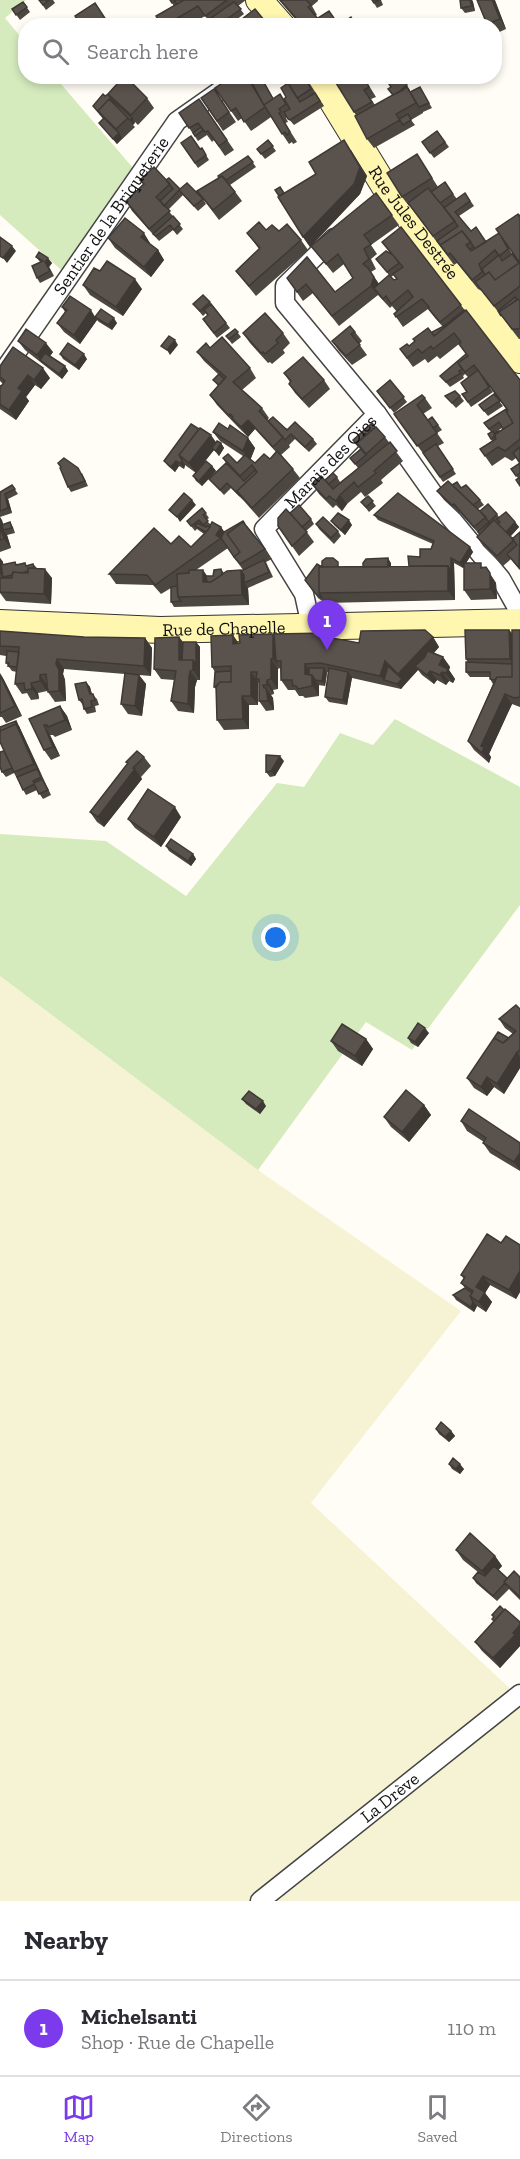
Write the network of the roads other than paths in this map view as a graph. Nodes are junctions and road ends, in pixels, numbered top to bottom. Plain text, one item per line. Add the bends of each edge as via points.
1 (258, 0) edge
2 (275, 18) edge
3 (230, 84) edge
4 (321, 84) edge
5 (343, 229) edge
6 (520, 360) edge
7 (0, 376) edge
8 (377, 414) junction
9 (520, 613) edge
10 (520, 622) edge
11 (0, 623) edge
12 (311, 626) junction
13 (520, 1694) edge
14 (260, 1901) edge

1 - 2 main road
3 - 7 street, Sentier de la Briqueterie via 177,121
4 - 6 main road, Rue Jules Destrée via 381,191
5 - 8 street via 285,286 285,303
8 - 9 street, Marais des Oies via 449,516 501,579
8 - 12 street, Marais des Oies via 264,529 304,594
10 - 12 main road, Rue de Chapelle
11 - 12 main road, Rue de Chapelle via 160,630
13 - 14 street, La Drève

